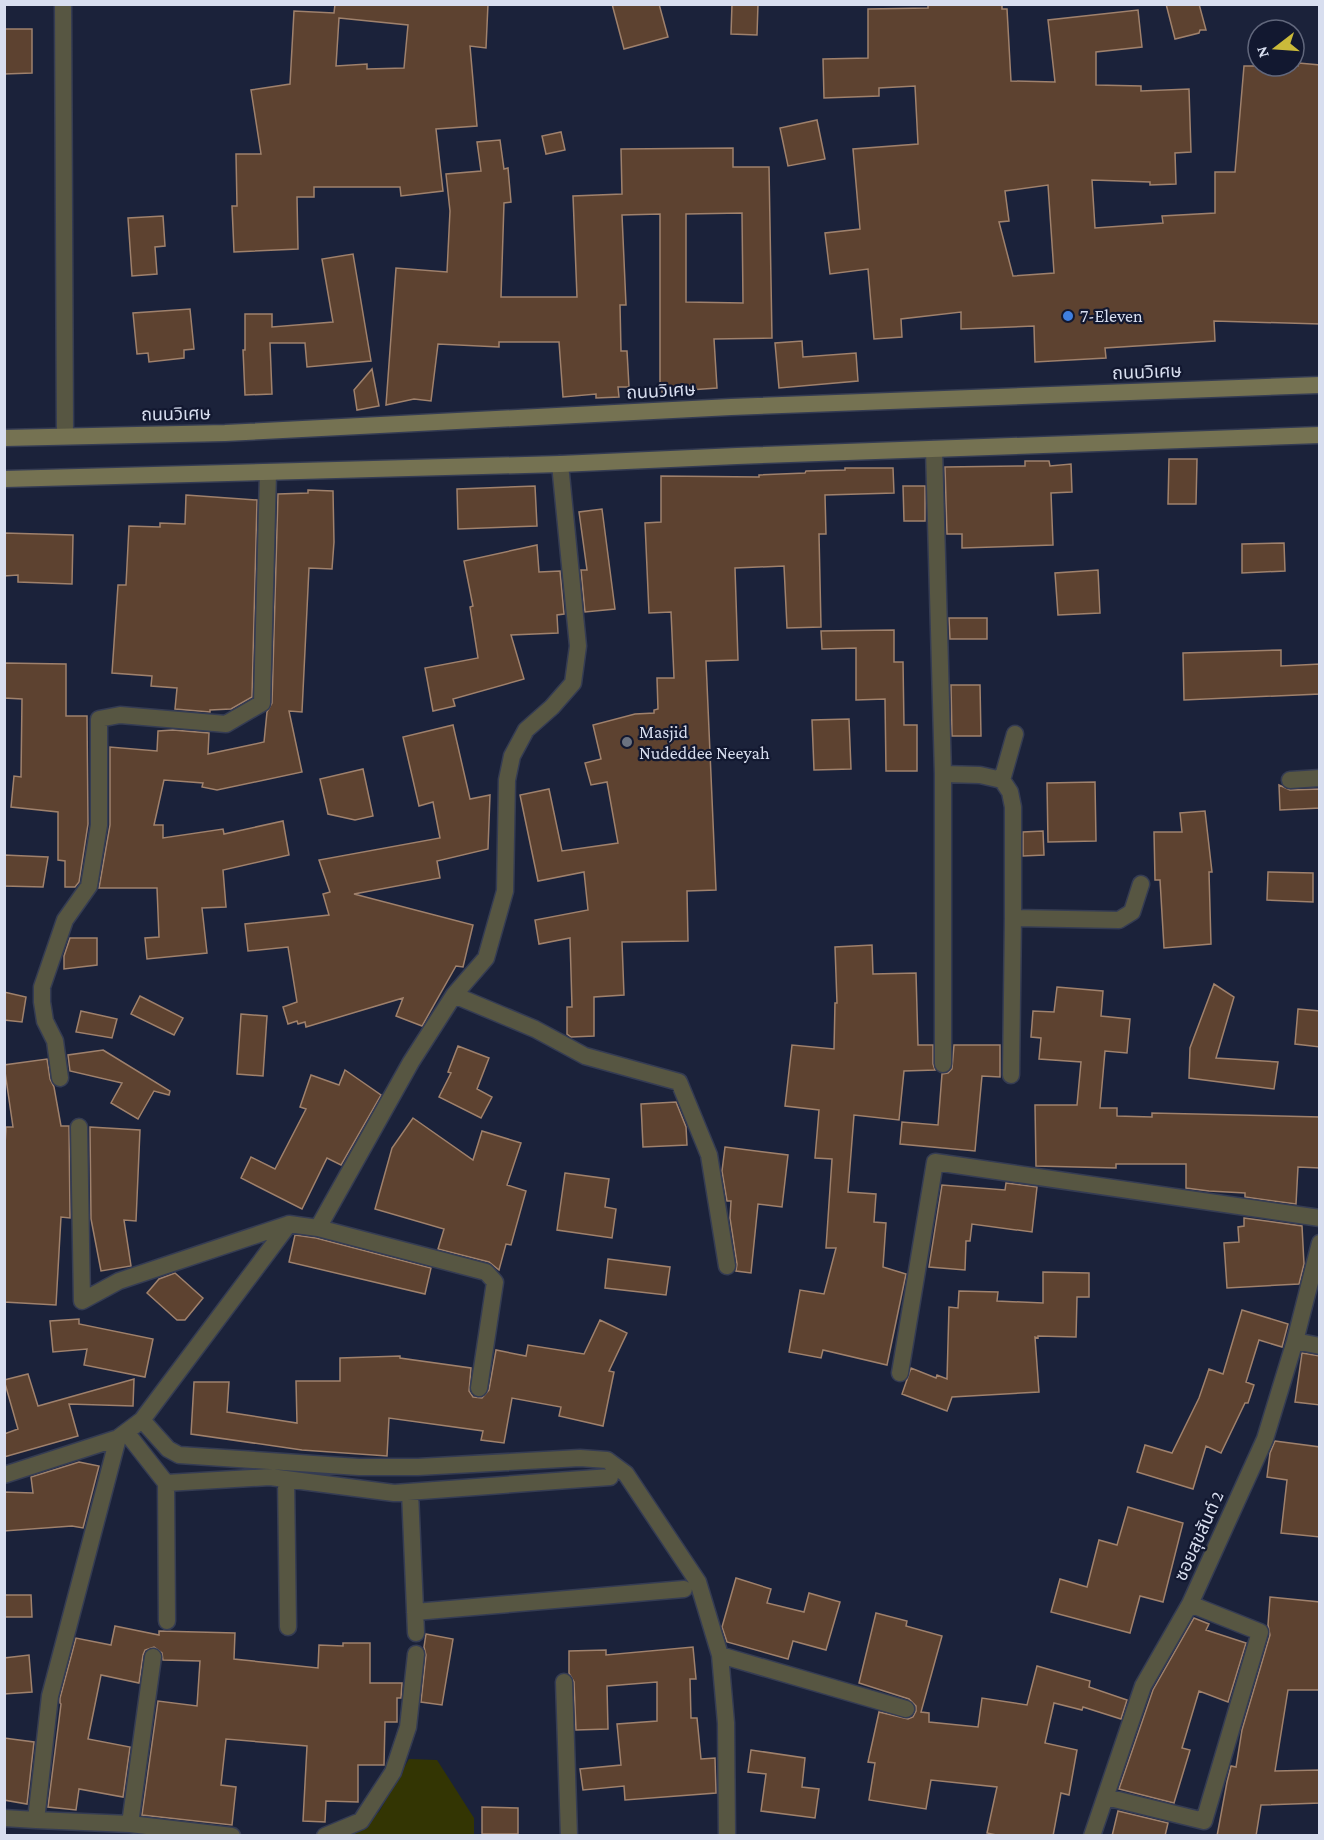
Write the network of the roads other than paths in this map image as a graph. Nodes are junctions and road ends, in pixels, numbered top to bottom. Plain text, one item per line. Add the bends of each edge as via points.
1 (63, 4) edge
2 (1320, 386) edge
3 (65, 435) junction
4 (1320, 435) edge
5 (4, 438) edge
6 (934, 448) junction
7 (560, 464) junction
8 (268, 473) junction
9 (4, 479) edge
10 (1015, 734) dead end
11 (943, 774) junction
12 (1320, 778) edge
13 (1002, 780) junction
14 (1290, 780) dead end
15 (1140, 884) dead end
16 (1013, 918) junction
17 (454, 995) junction
18 (943, 1064) dead end
19 (1011, 1075) dead end
20 (60, 1078) dead end
21 (79, 1127) dead end
22 (1320, 1218) edge
23 (289, 1224) junction
24 (318, 1228) junction
25 (1320, 1244) edge
26 (727, 1266) dead end
27 (1295, 1341) junction
28 (1320, 1346) edge
29 (900, 1373) dead end
30 (479, 1388) dead end
31 (142, 1420) junction
32 (122, 1435) junction
33 (4, 1475) edge
34 (610, 1477) dead end
35 (286, 1479) junction
36 (166, 1483) junction
37 (410, 1492) junction
38 (684, 1589) dead end
39 (1190, 1604) junction
40 (415, 1612) junction
41 (167, 1622) dead end
42 (288, 1627) dead end
43 (416, 1633) dead end
44 (416, 1654) dead end
45 (720, 1655) junction
46 (153, 1657) dead end
47 (564, 1682) dead end
48 (906, 1709) dead end
49 (1106, 1797) junction
50 (4, 1818) edge
51 (36, 1820) junction
52 (130, 1824) junction
53 (232, 1836) edge
54 (325, 1836) edge
55 (569, 1836) edge
56 (727, 1836) edge
57 (1092, 1836) edge

1 - 3 street
2 - 3 main road, ถนนวิเศษ via 731,407 225,433
3 - 5 main road, ถนนวิเศษ
4 - 6 main road
6 - 7 main road
6 - 11 street
7 - 8 main road
7 - 17 street via 578,646 573,683 526,730 512,756 507,780 505,891 500,912 486,958
8 - 9 main road
8 - 20 street via 262,702 226,724 120,715 99,719 99,825 89,886 65,920 42,987 45,1021 55,1041
10 - 13 street
11 - 13 street
11 - 18 street
12 - 14 street
13 - 16 street via 1013,807
15 - 16 street via 1132,912 1119,920
16 - 19 street
17 - 24 street via 411,1062
17 - 26 street via 535,1029 585,1056 679,1082 709,1155
21 - 23 street via 82,1301 118,1281
22 - 29 street via 935,1162
23 - 24 street
23 - 31 street
24 - 30 street via 486,1272 495,1282
25 - 27 street, ซอยสุขสันต์ 2
27 - 28 street
27 - 39 street, ซอยสุขสันต์ 2 via 1265,1439
31 - 32 street
31 - 45 street via 168,1449 179,1455 359,1467 607,1460 626,1474 698,1582
32 - 33 street
32 - 36 street
32 - 51 street via 50,1696
34 - 37 street
35 - 36 street
35 - 37 street
35 - 42 street
36 - 41 street
37 - 40 street
38 - 40 street
39 - 49 street, ซอยสุขสันต์ 2 via 1143,1686
39 - 49 street via 1260,1632 1204,1821
40 - 43 street
44 - 54 street via 408,1726 393,1772 361,1821
45 - 48 street
45 - 56 street via 726,1723
46 - 52 street
47 - 55 street
49 - 57 street, ซอยสุขสันต์ 2
50 - 51 street
51 - 52 street
52 - 53 street

